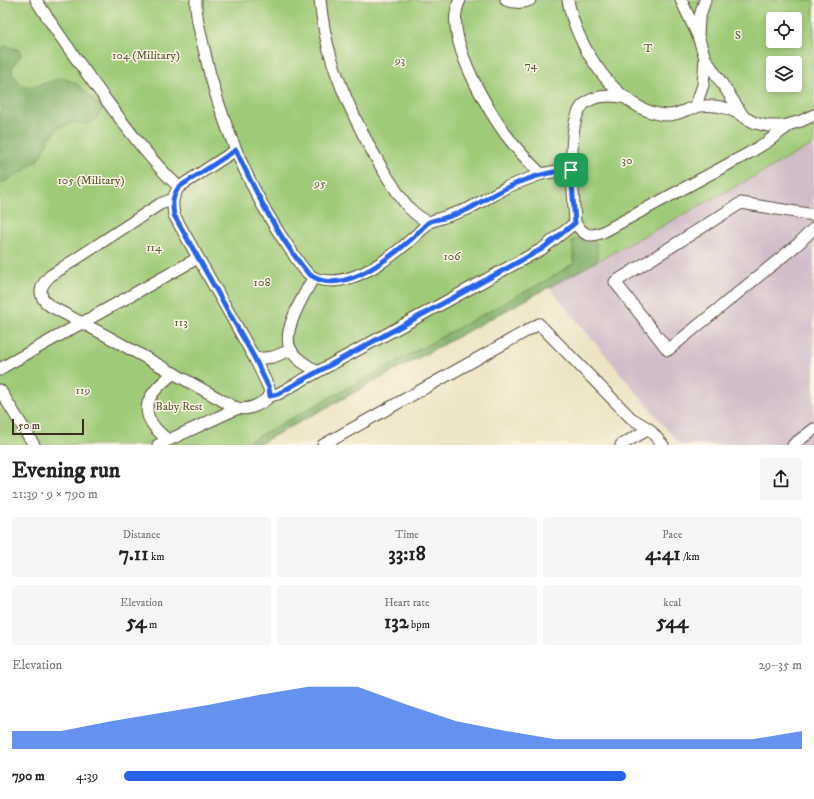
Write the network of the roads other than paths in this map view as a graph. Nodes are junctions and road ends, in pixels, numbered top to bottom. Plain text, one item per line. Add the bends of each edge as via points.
1 (36, 0) edge
2 (187, 0) edge
3 (320, 0) edge
4 (460, 0) edge
5 (506, 0) edge
6 (530, 0) edge
7 (568, 0) edge
8 (681, 0) edge
9 (705, 0) edge
10 (196, 6) edge
11 (698, 36) junction
12 (705, 58) junction
13 (627, 98) junction
14 (695, 108) junction
15 (814, 115) edge
16 (744, 116) junction
17 (791, 124) junction
18 (236, 150) junction
19 (571, 170) junction
20 (541, 174) junction
21 (179, 187) junction
22 (173, 200) junction
23 (814, 215) edge
24 (429, 222) junction
25 (575, 223) junction
26 (814, 228) edge
27 (198, 258) junction
28 (313, 278) junction
29 (82, 323) junction
30 (291, 350) junction
31 (255, 359) junction
32 (0, 370) edge
33 (318, 372) junction
34 (174, 374) junction
35 (0, 390) edge
36 (270, 396) junction
37 (238, 408) junction
38 (649, 429) junction
39 (814, 429) edge
40 (163, 443) edge
41 (34, 445) edge
42 (323, 445) edge
43 (621, 445) edge
44 (663, 445) edge
45 (793, 445) edge

1 - 21 lane via 146,153
2 - 10 lane
3 - 24 lane via 332,58 368,143 409,208
4 - 20 lane via 456,27 471,75 509,139
5 - 6 lane via 515,3
7 - 13 lane via 574,25 596,67
8 - 11 lane
9 - 11 lane via 699,19
10 - 18 lane via 208,68
11 - 12 lane
12 - 14 lane via 703,85
12 - 16 lane
13 - 14 lane via 643,109 660,114 678,114
13 - 19 lane via 601,96 582,106 576,115
14 - 16 lane via 724,107
15 - 17 lane
16 - 17 lane via 768,126
17 - 25 lane via 767,142 603,232 594,236 587,235
18 - 21 lane
18 - 28 lane via 274,225
19 - 20 lane
19 - 25 lane
20 - 24 lane via 507,187 468,209
21 - 22 lane via 173,195
22 - 27 lane via 174,215
22 - 29 lane via 160,204 50,276 42,284 43,300
23 - 26 lane via 741,203 615,282 668,350 798,244
24 - 28 lane via 409,242 362,274 335,281
25 - 33 lane via 542,249
27 - 29 lane
27 - 31 lane
28 - 30 lane via 290,326 288,335
29 - 32 lane
29 - 34 lane
30 - 31 lane via 273,357
30 - 33 lane
31 - 36 lane via 269,388
33 - 36 lane
34 - 37 lane
34 - 40 lane via 151,395 146,406 147,416
35 - 41 lane
36 - 37 lane via 264,403 250,408
37 - 40 lane
38 - 42 lane via 631,418 539,324
38 - 43 lane
38 - 44 lane
39 - 45 lane

